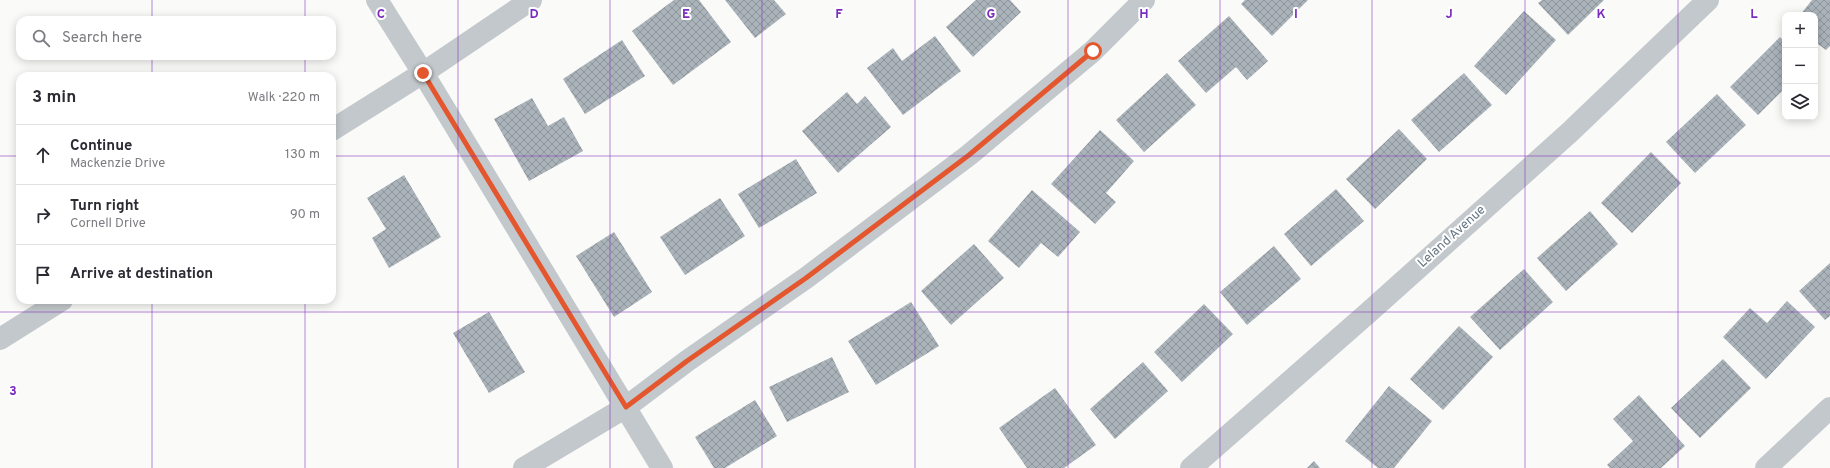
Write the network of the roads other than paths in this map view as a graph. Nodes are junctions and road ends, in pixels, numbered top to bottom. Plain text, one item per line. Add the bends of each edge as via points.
1 (376, 0) edge
2 (531, 0) edge
3 (1144, 0) edge
4 (1708, 0) edge
5 (423, 73) junction
6 (336, 127) edge
7 (56, 304) edge
8 (0, 339) edge
9 (626, 407) junction
10 (1830, 408) edge
11 (524, 468) edge
12 (662, 468) edge
13 (1191, 468) edge
14 (1766, 468) edge

1 - 5 street
2 - 5 street
3 - 9 street via 1093,51 969,155 806,278
4 - 13 street, Leland Avenue via 1564,137
5 - 6 street
5 - 9 street
7 - 8 street
9 - 11 street
9 - 12 street
10 - 14 street

